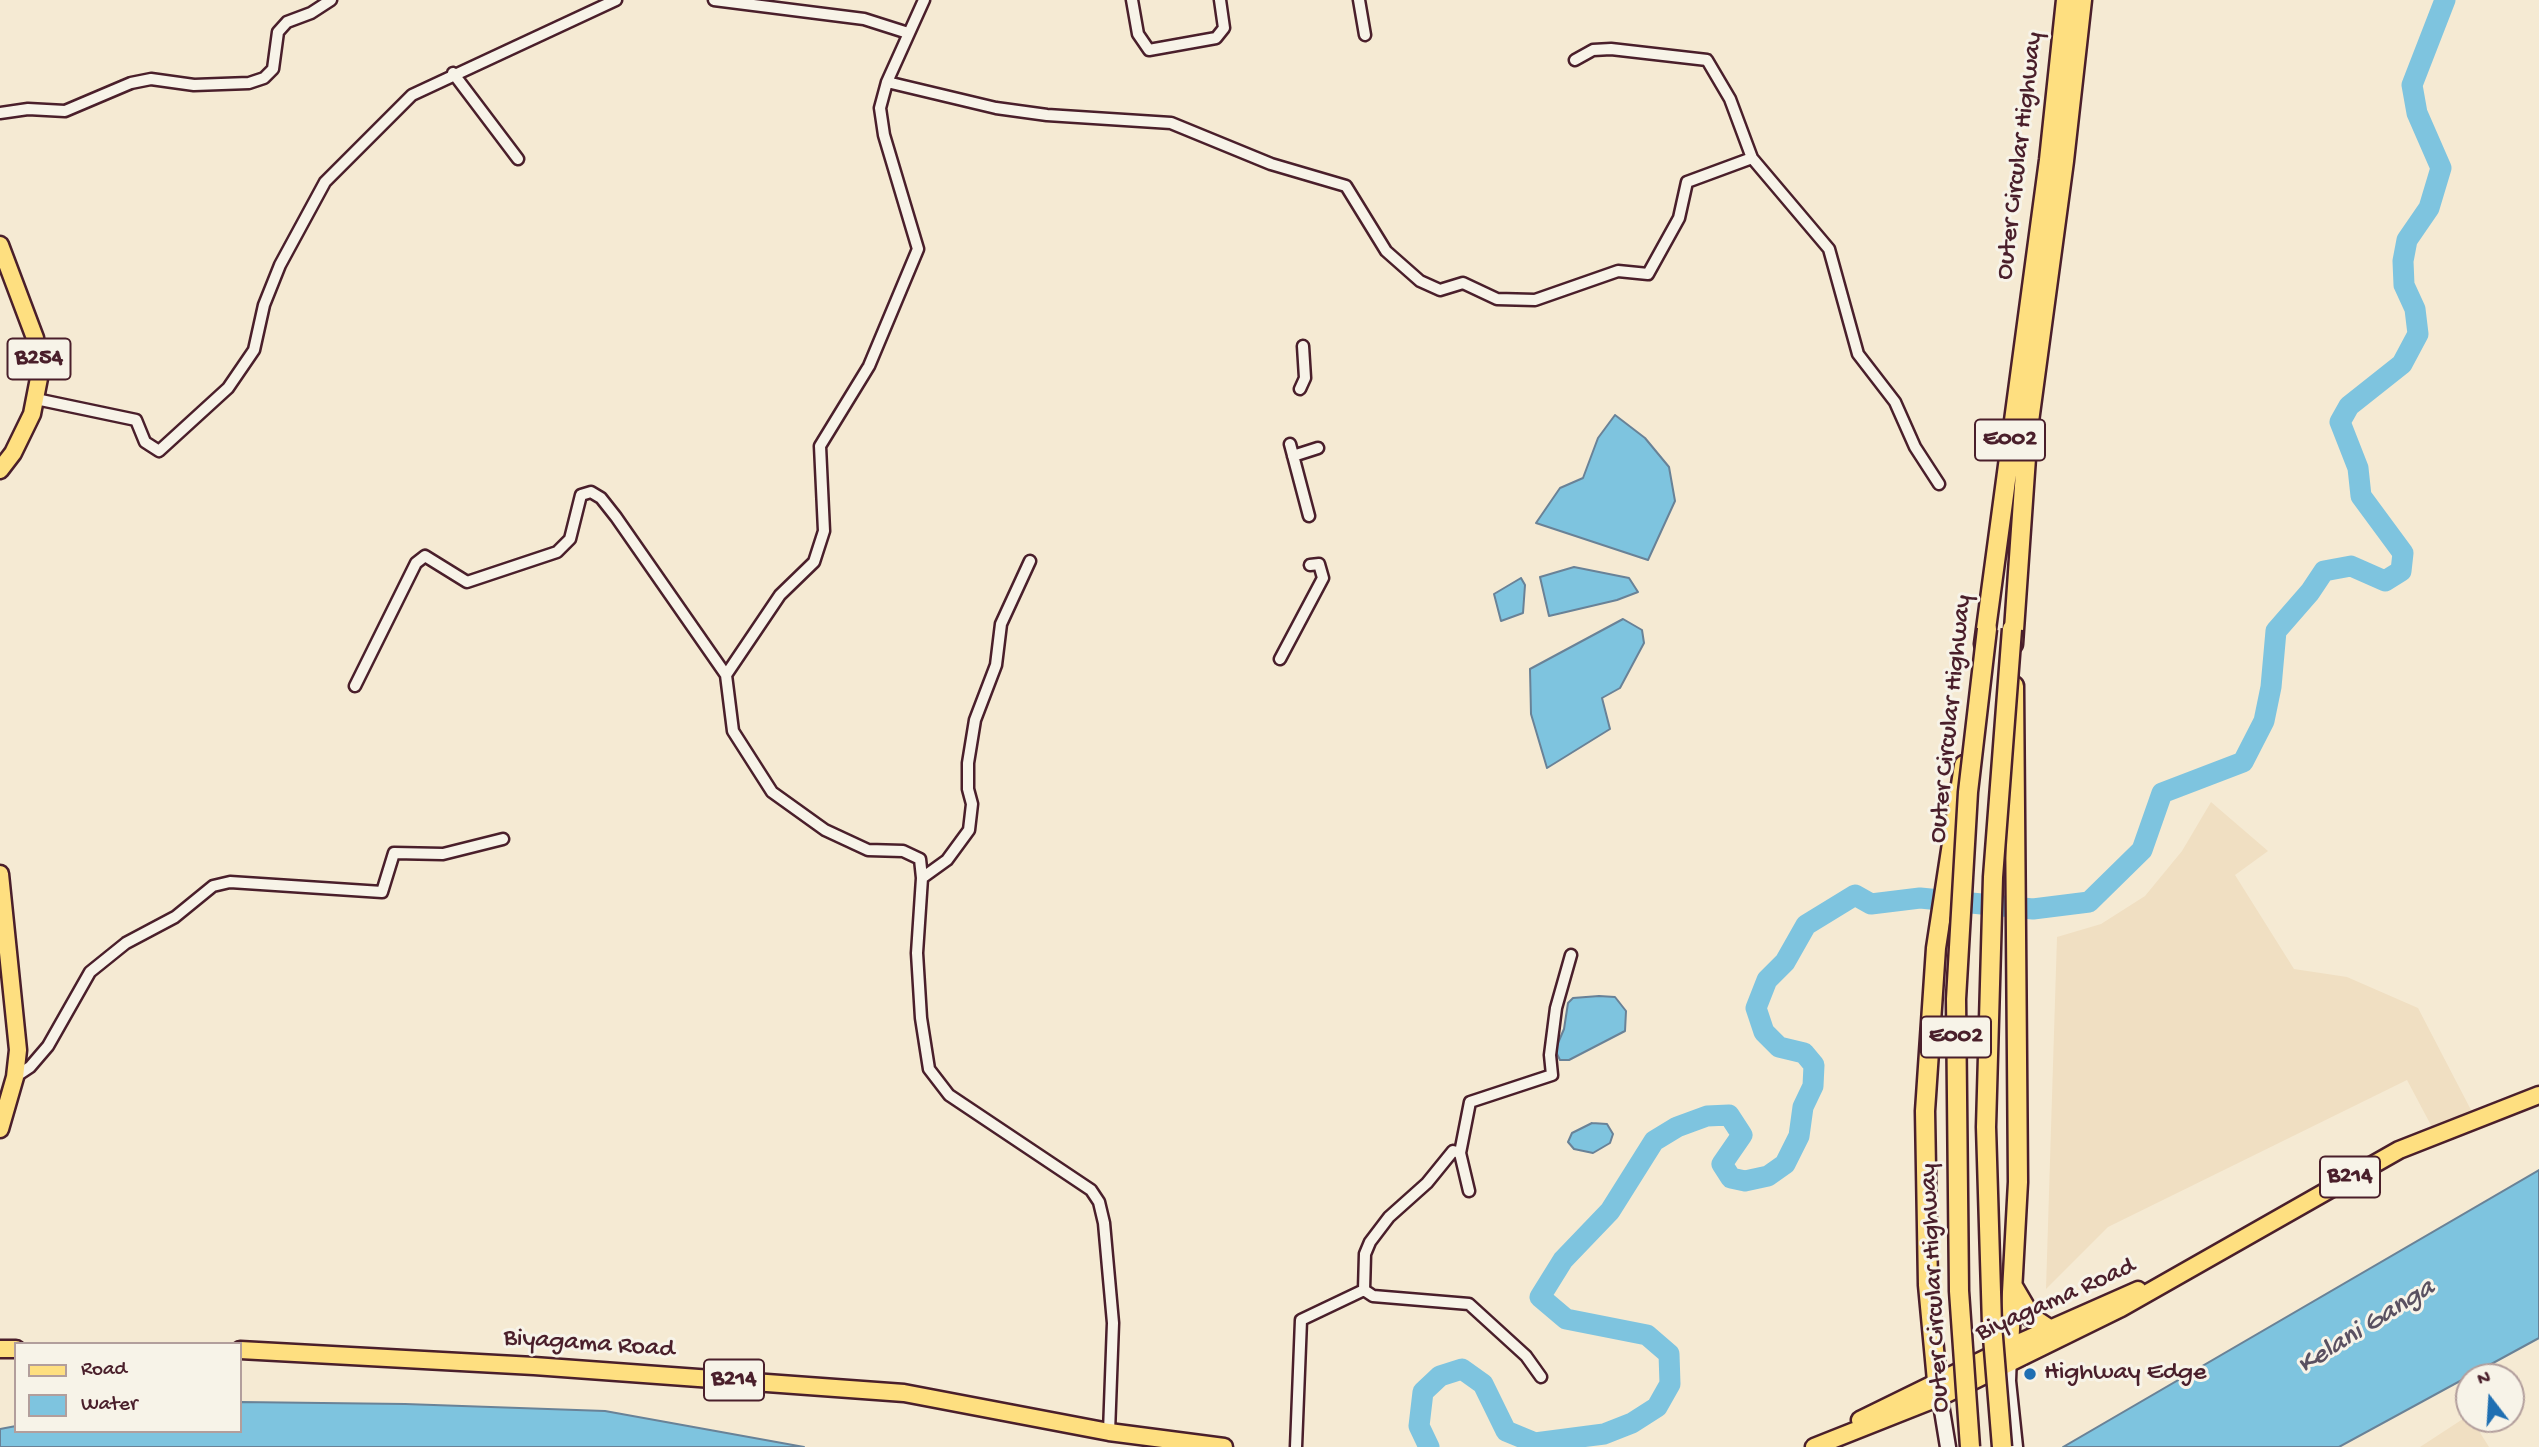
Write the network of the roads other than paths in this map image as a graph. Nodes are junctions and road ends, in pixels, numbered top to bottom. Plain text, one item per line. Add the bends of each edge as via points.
1 (331, 0) edge
2 (616, 0) edge
3 (714, 0) edge
4 (924, 0) edge
5 (1132, 0) edge
6 (1220, 0) edge
7 (1359, 0) edge
8 (2066, 0) edge
9 (2082, 0) edge
10 (908, 33) junction
11 (1365, 35) dead end
12 (1574, 60) dead end
13 (453, 73) junction
14 (887, 82) junction
15 (0, 113) edge
16 (1752, 158) junction
17 (518, 159) dead end
18 (0, 245) edge
19 (2044, 252) junction
20 (1303, 346) dead end
21 (1300, 388) dead end
22 (36, 399) junction
23 (1290, 444) dead end
24 (1318, 448) dead end
25 (1293, 456) junction
26 (0, 470) edge
27 (1939, 484) dead end
28 (1309, 516) dead end
29 (1030, 561) dead end
30 (1310, 565) dead end
31 (1987, 629) junction
32 (2012, 629) junction
33 (1280, 659) dead end
34 (726, 675) junction
35 (355, 686) dead end
36 (503, 839) dead end
37 (0, 874) edge
38 (922, 878) junction
39 (1571, 955) dead end
40 (15, 1077) junction
41 (2539, 1095) edge
42 (0, 1129) edge
43 (1460, 1153) junction
44 (1469, 1191) dead end
45 (2170, 1279) junction
46 (2014, 1288) junction
47 (1364, 1290) junction
48 (2049, 1329) junction
49 (242, 1350) edge
50 (2009, 1355) junction
51 (1541, 1377) dead end
52 (1938, 1389) junction
53 (1109, 1432) junction
54 (1224, 1447) edge
55 (1296, 1447) edge
56 (1813, 1447) edge
57 (1948, 1447) edge
58 (1970, 1447) edge
59 (2002, 1447) edge
60 (2015, 1447) edge

1 - 15 street via 287,22 278,32 273,69 264,78 194,85 151,79 65,111
2 - 13 street
3 - 10 street via 863,19
4 - 10 street
5 - 6 street via 1138,34 1149,50 1216,38 1224,28
7 - 11 street
8 - 19 highway, Outer Circular Highway / E002
9 - 19 highway, Outer Circular Highway / E002
10 - 14 street
12 - 16 street via 1593,50 1611,49 1707,60 1730,99
13 - 17 street
13 - 22 street via 412,95 325,182 279,265 254,350 228,388 159,451 145,442 136,420
14 - 16 street via 1009,109 1171,123 1271,164 1346,186 1386,251 1420,281 1440,290 1463,283 1497,299 1535,300 1618,271 1648,274 1679,219 1687,182
14 - 34 street via 880,108 884,135 918,249 869,366 820,446 824,531 814,562 780,595
16 - 27 street via 1829,250 1858,354 1895,402 1915,447
18 - 22 main road, B254 via 35,338 40,373
19 - 31 highway, Outer Circular Highway / E002
19 - 32 highway, Outer Circular Highway / E002
20 - 21 street via 1306,378
22 - 26 main road, B254 via 23,435
23 - 25 street
24 - 25 street
25 - 28 street
29 - 38 street via 1001,624 996,665 975,720 968,763 969,830 947,860
30 - 33 street via 1319,564 1323,578
31 - 52 highway, bridge via 1936,948 1926,1111 1928,1285
31 - 58 highway, Outer Circular Highway / E002, bridge via 1967,805 1956,999 1959,1291
32 - 46 highway, bridge via 2018,1182
32 - 59 highway, Outer Circular Highway / E002, bridge via 1993,877 1986,1127 1992,1325
34 - 35 street via 616,517 590,492 581,495 570,539 557,552 467,582 425,556 416,563
34 - 38 street via 733,731 772,792 825,830 868,850 903,851 920,859
36 - 40 street via 443,854 394,853 382,892 230,882 214,886 90,972 48,1046
37 - 40 main road via 18,1050
38 - 53 street via 917,953 929,1069 948,1095 1091,1190 1099,1202 1113,1323
39 - 43 street via 1557,1001 1552,1075 1470,1102
40 - 42 main road
41 - 45 main road, Biyagama Road / B214 via 2399,1150
43 - 44 street
43 - 47 street via 1449,1154 1370,1242
45 - 48 main road, Biyagama Road / B214
45 - 50 main road, Biyagama Road / B214 via 2121,1308
46 - 48 highway via 2031,1317
46 - 50 highway
47 - 51 street via 1373,1296 1469,1304 1526,1356
47 - 55 street via 1301,1320
48 - 50 main road, Biyagama Road / B214
49 - 53 main road, Biyagama Road / B214 via 807,1383 904,1393
50 - 52 main road, Biyagama Road / B214
50 - 60 street
52 - 56 main road, Biyagama Road / B214
52 - 57 street
53 - 54 main road, Biyagama Road / B214

